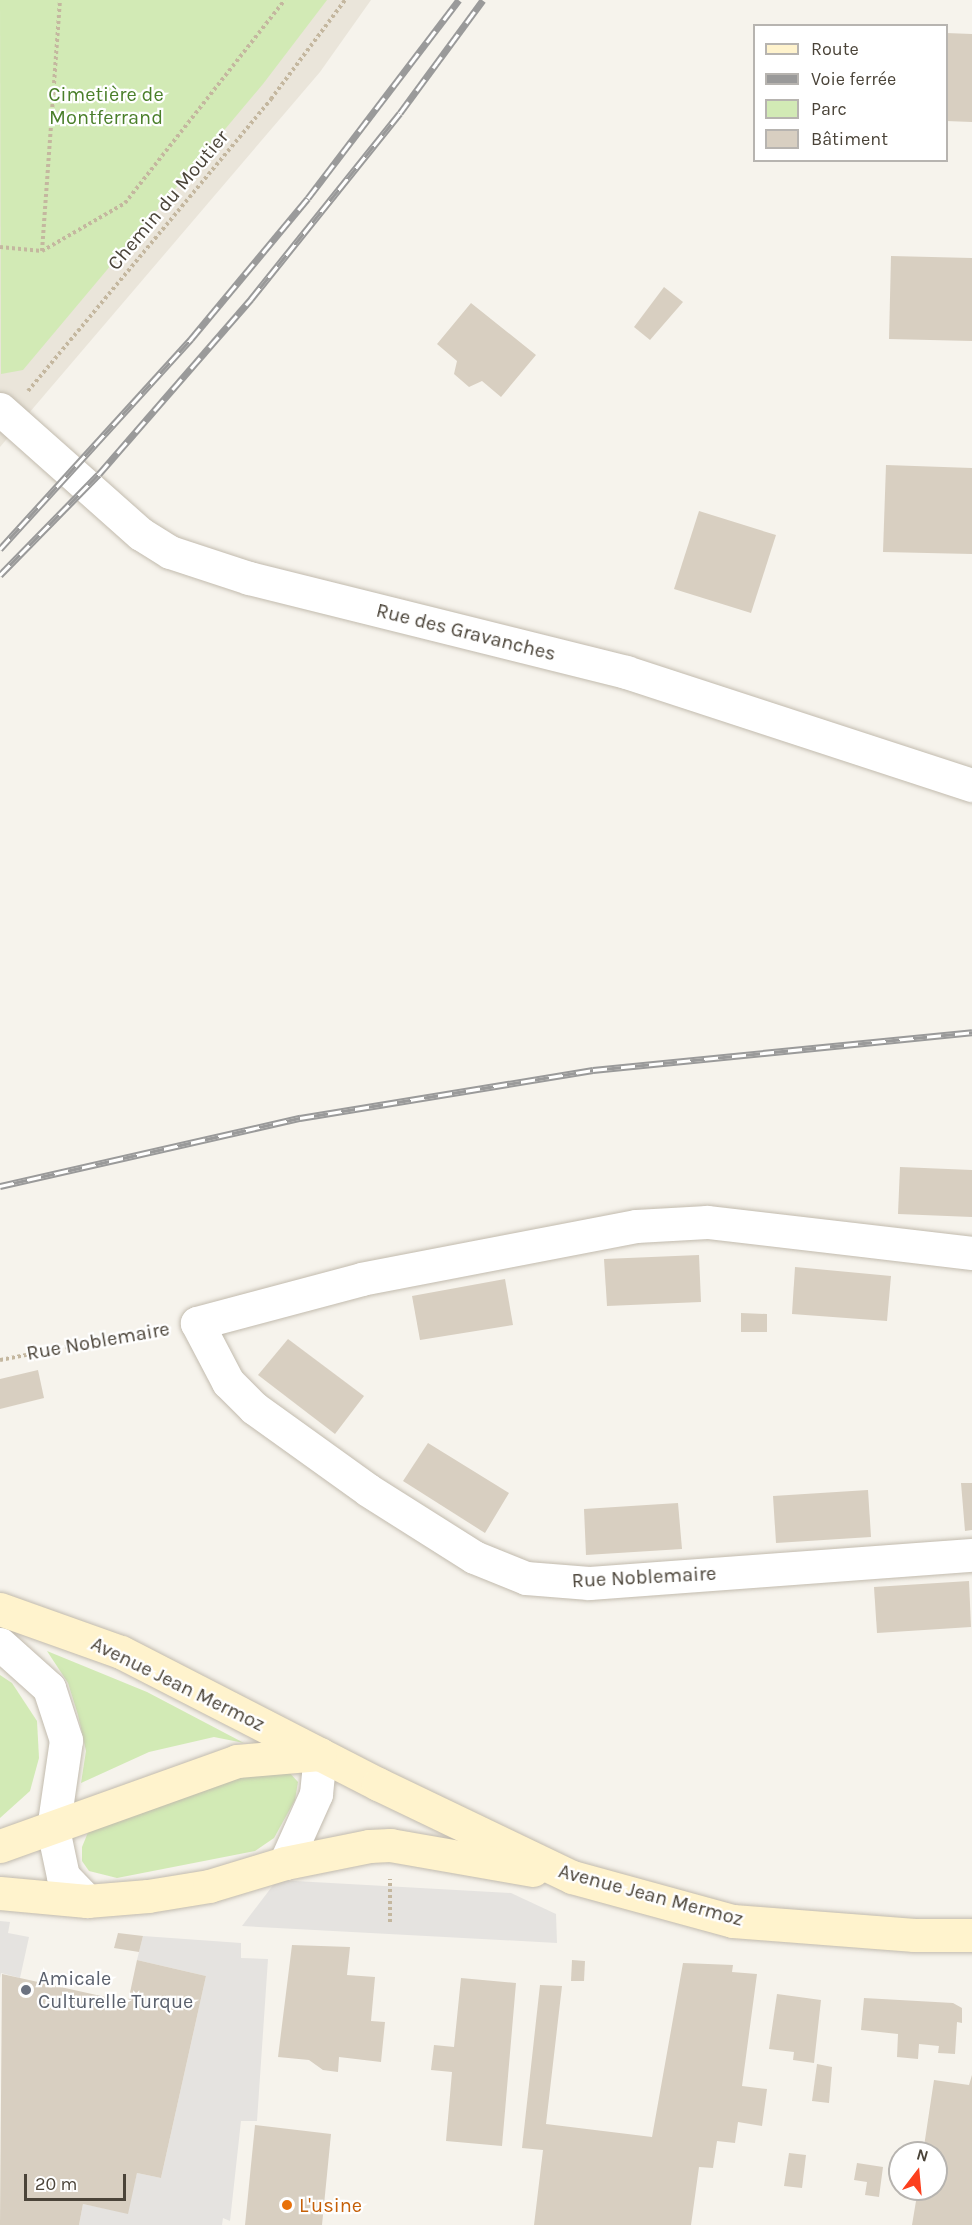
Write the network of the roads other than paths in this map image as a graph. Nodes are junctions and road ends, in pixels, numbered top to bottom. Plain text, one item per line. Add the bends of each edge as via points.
1 (4, 411) edge
2 (972, 785) edge
3 (972, 1253) edge
4 (972, 1555) edge
5 (0, 1609) edge
6 (0, 1644) edge
7 (320, 1754) junction
8 (53, 1829) junction
9 (0, 1846) edge
10 (285, 1863) junction
11 (572, 1877) junction
12 (0, 1893) edge
13 (87, 1901) junction
14 (972, 1935) edge

1 - 2 street, Rue des Gravanches via 141,534 170,552 249,578 626,672
3 - 4 street, Rue Noblemaire via 707,1222 636,1226 362,1279 197,1323 228,1382 254,1408 368,1490 474,1557 526,1578 588,1583
5 - 7 main road, Avenue Jean Mermoz via 121,1652
6 - 8 street via 49,1688 66,1740
7 - 8 main road via 237,1761
7 - 10 street via 316,1794
7 - 11 main road, Avenue Jean Mermoz
8 - 9 main road
8 - 13 street via 63,1876
10 - 11 main road via 390,1845
10 - 13 main road via 209,1886
11 - 14 main road, Avenue Jean Mermoz via 733,1921 914,1935
12 - 13 main road

